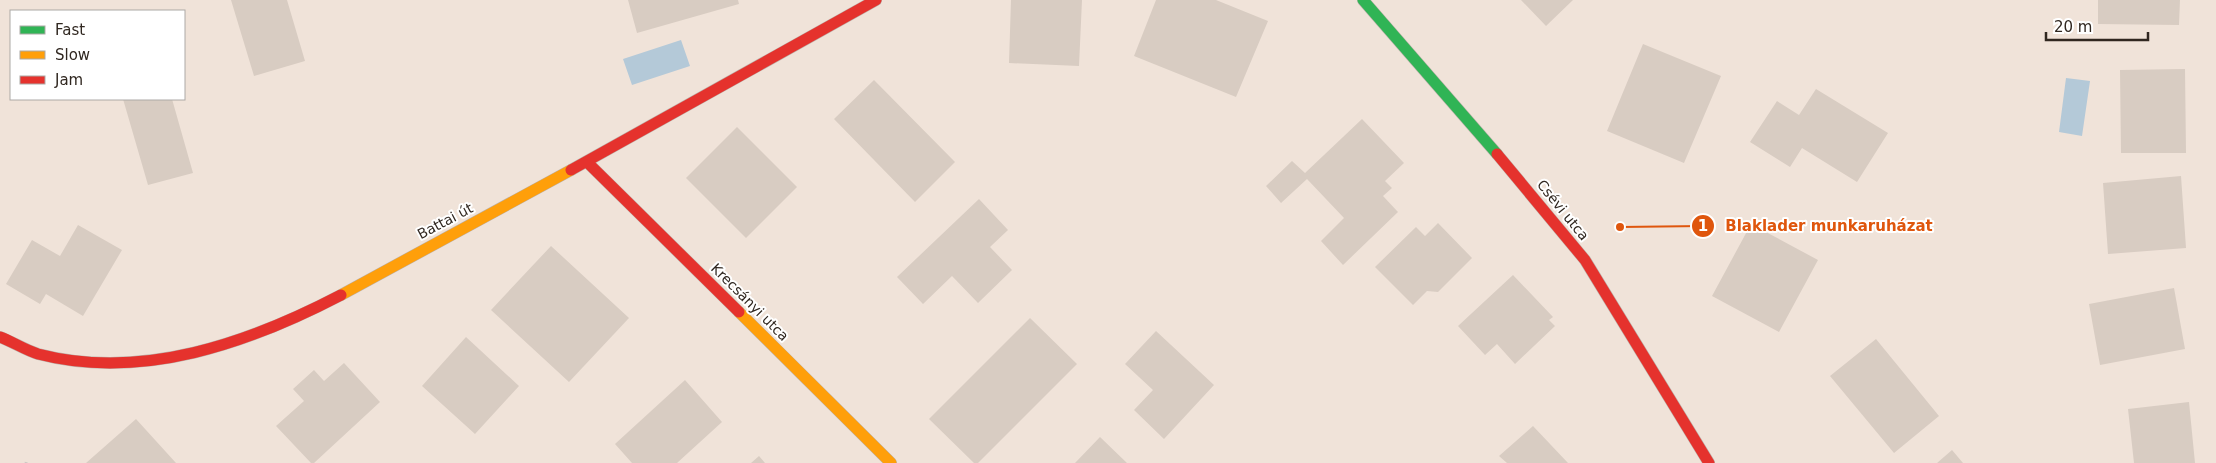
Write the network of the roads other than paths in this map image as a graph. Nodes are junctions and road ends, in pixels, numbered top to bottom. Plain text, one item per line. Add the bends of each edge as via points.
1 (876, 0) edge
2 (1363, 0) edge
3 (587, 162) junction
4 (0, 337) edge
5 (891, 463) edge
6 (1709, 463) edge

1 - 3 street, Battai út
2 - 6 street, Csévi utca via 1511,170 1584,260
3 - 4 street, Battai út via 351,289 271,328 224,345 153,360 91,361 38,353
3 - 5 street, Krecsányi utca

